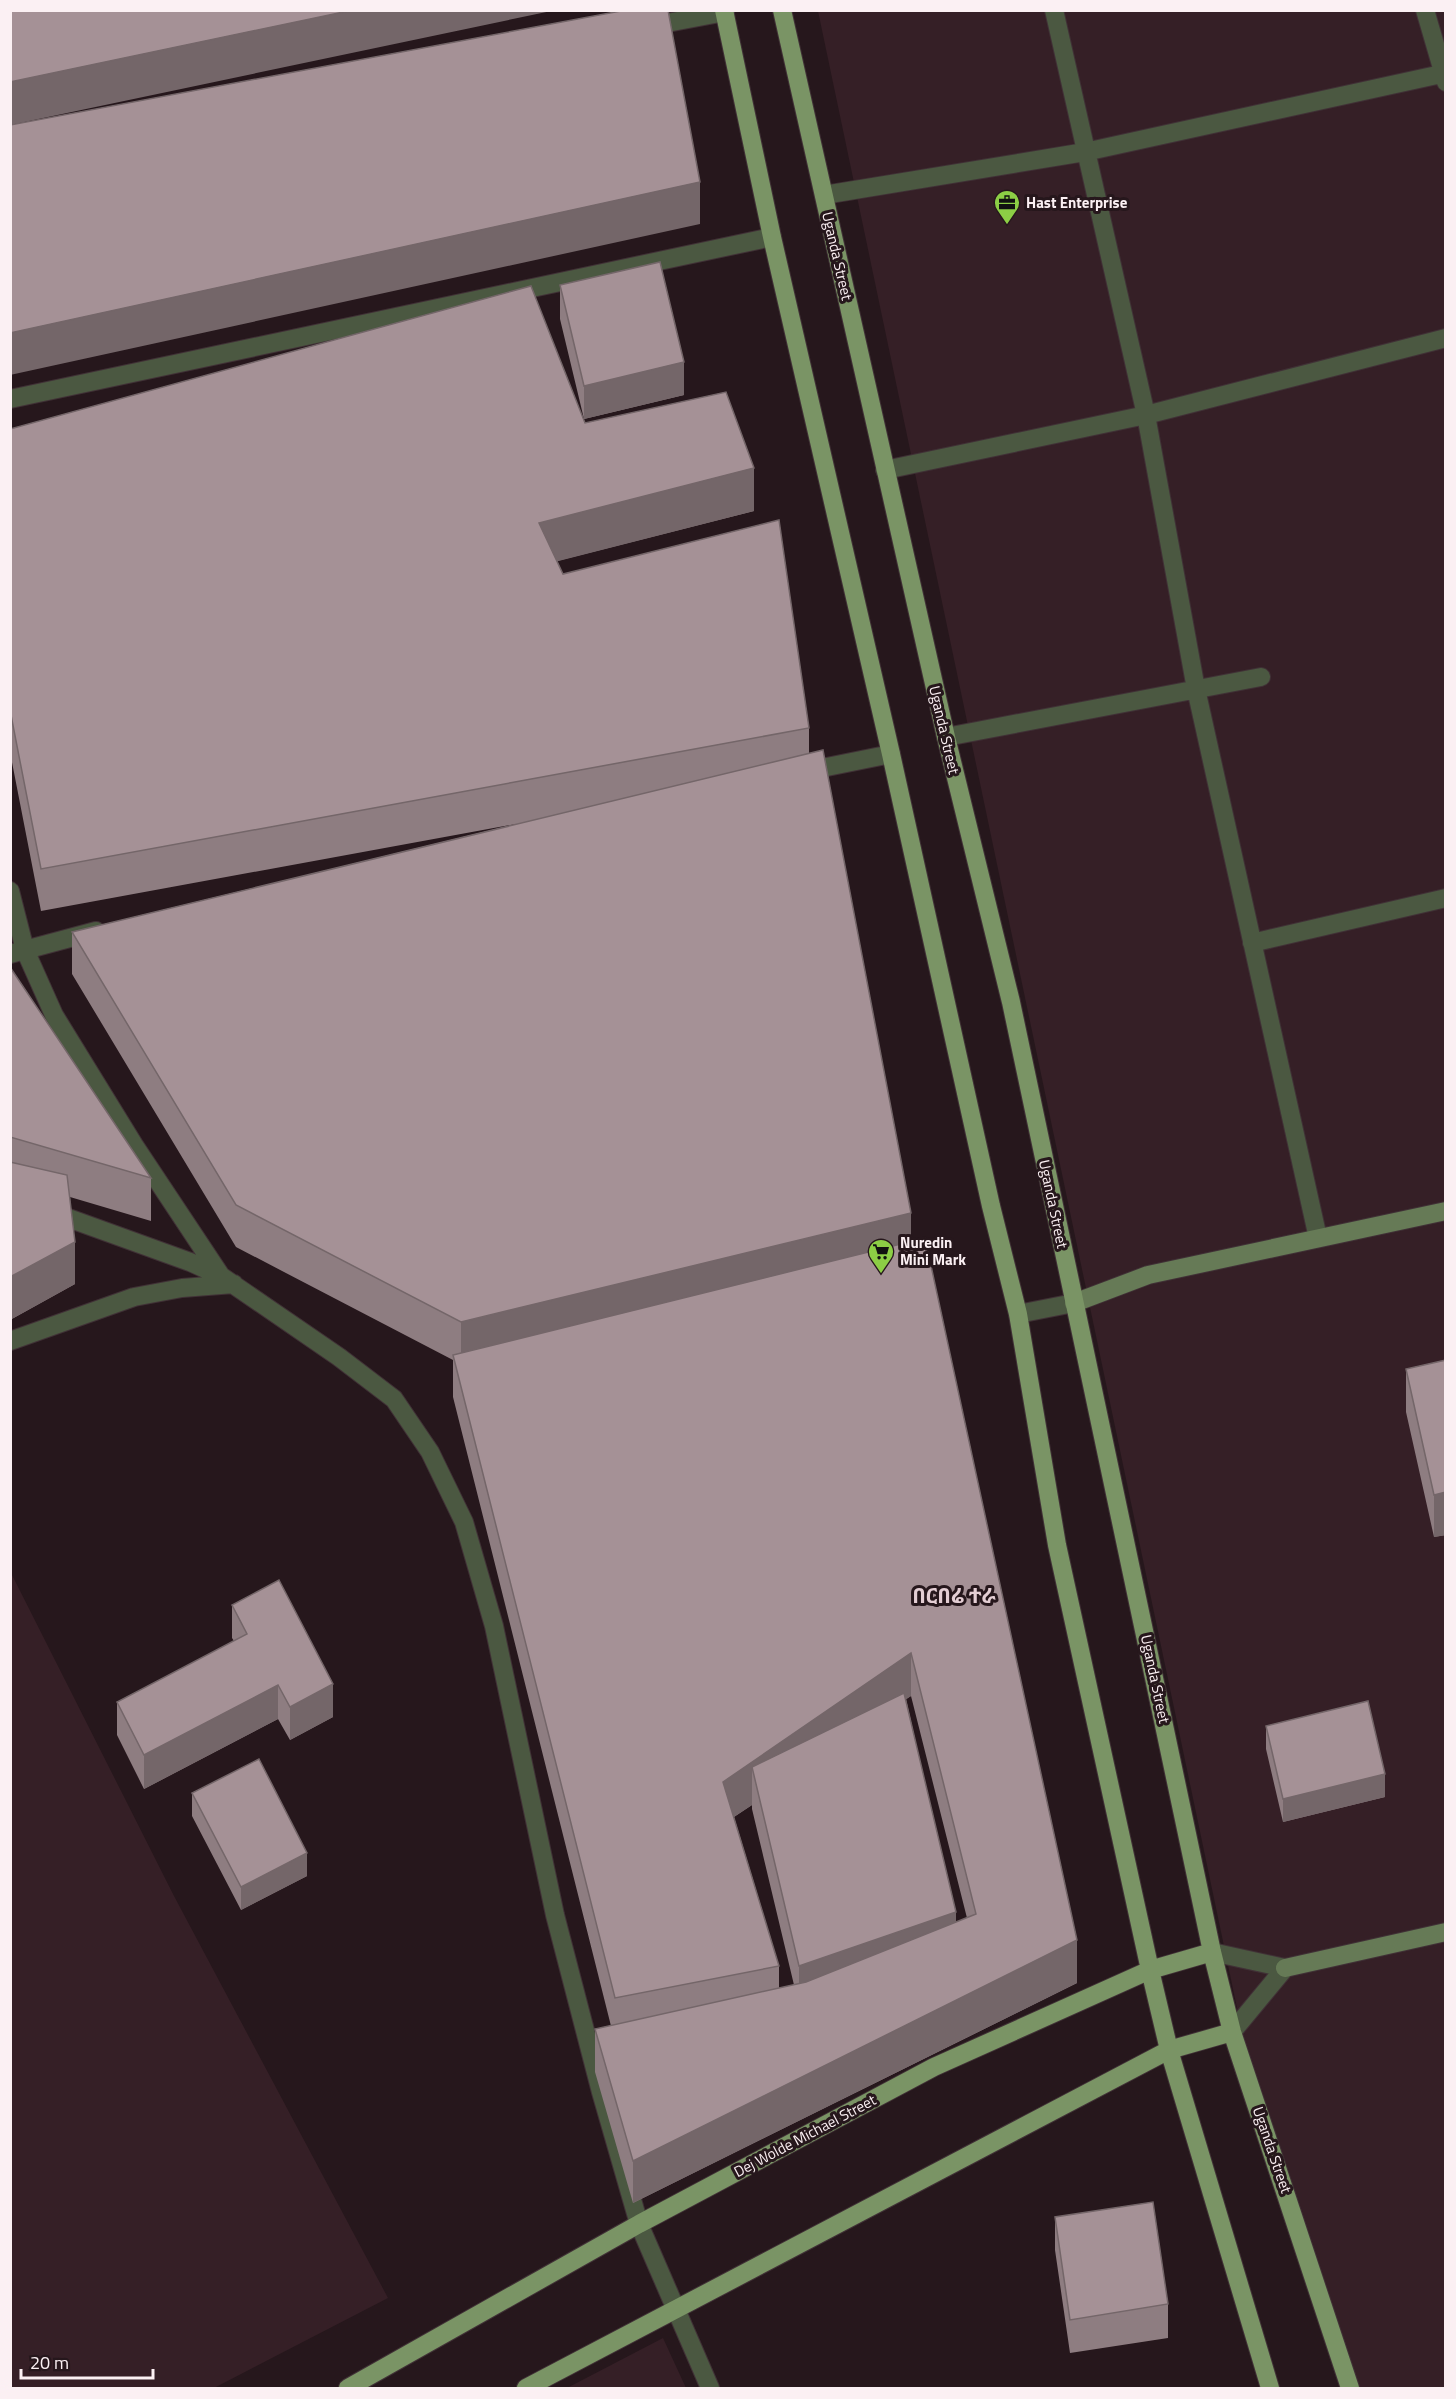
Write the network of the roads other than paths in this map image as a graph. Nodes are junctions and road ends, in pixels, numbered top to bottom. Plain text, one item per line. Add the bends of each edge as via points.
1 (782, 10) edge
2 (1054, 10) edge
3 (1425, 10) edge
4 (724, 11) edge
5 (631, 29) edge
6 (1445, 76) edge
7 (1085, 152) junction
8 (824, 195) junction
9 (772, 237) junction
10 (1446, 338) edge
11 (10, 399) edge
12 (1146, 415) junction
13 (885, 470) junction
14 (1262, 677) dead end
15 (1196, 689) junction
16 (946, 737) junction
17 (891, 754) junction
18 (786, 776) edge
19 (10, 891) edge
20 (1446, 898) edge
21 (115, 926) edge
22 (1252, 943) junction
23 (18, 952) edge
24 (10, 1197) edge
25 (1446, 1211) edge
26 (1318, 1238) junction
27 (228, 1280) junction
28 (1074, 1303) junction
29 (1018, 1314) junction
30 (10, 1341) edge
31 (1446, 1932) edge
32 (1212, 1952) junction
33 (1286, 1968) junction
34 (1150, 1970) junction
35 (1232, 2032) junction
36 (1169, 2050) junction
37 (639, 2224) junction
38 (675, 2308) junction
39 (348, 2388) edge
40 (526, 2388) edge
41 (710, 2388) edge
42 (1270, 2388) edge
43 (1350, 2388) edge

1 - 8 main road, Uganda Street
2 - 7 street
3 - 6 street
4 - 5 street
4 - 9 main road
6 - 7 street
7 - 8 street
7 - 12 street
8 - 13 main road, Uganda Street
9 - 11 street
9 - 17 main road
10 - 12 street
12 - 13 street
12 - 15 street
13 - 16 main road, Uganda Street
14 - 15 street
15 - 16 street
15 - 22 street
16 - 28 main road, Uganda Street via 1011,1002
17 - 18 street
17 - 29 main road
19 - 23 street
20 - 22 street
21 - 23 street
22 - 26 street
23 - 27 street via 134,1145
24 - 27 street via 190,1262
25 - 26 street
26 - 28 street via 1148,1275
27 - 30 street via 134,1297
27 - 37 street via 394,1399 430,1452 464,1522 494,1626 555,1915
28 - 29 street
28 - 32 main road, Uganda Street
29 - 34 main road via 1057,1545
31 - 33 street, Dej Wolde Michael Street
32 - 33 street, Dej Wolde Michael Street
32 - 34 main road, Dej Wolde Michael Street
32 - 35 main road, Uganda Street
33 - 35 street
34 - 36 main road
34 - 37 main road, Dej Wolde Michael Street via 934,2067
35 - 36 main road
35 - 43 main road, Uganda Street
36 - 38 main road
36 - 42 main road
37 - 38 street
37 - 39 main road, Dej Wolde Michael Street
38 - 40 main road
38 - 41 street

